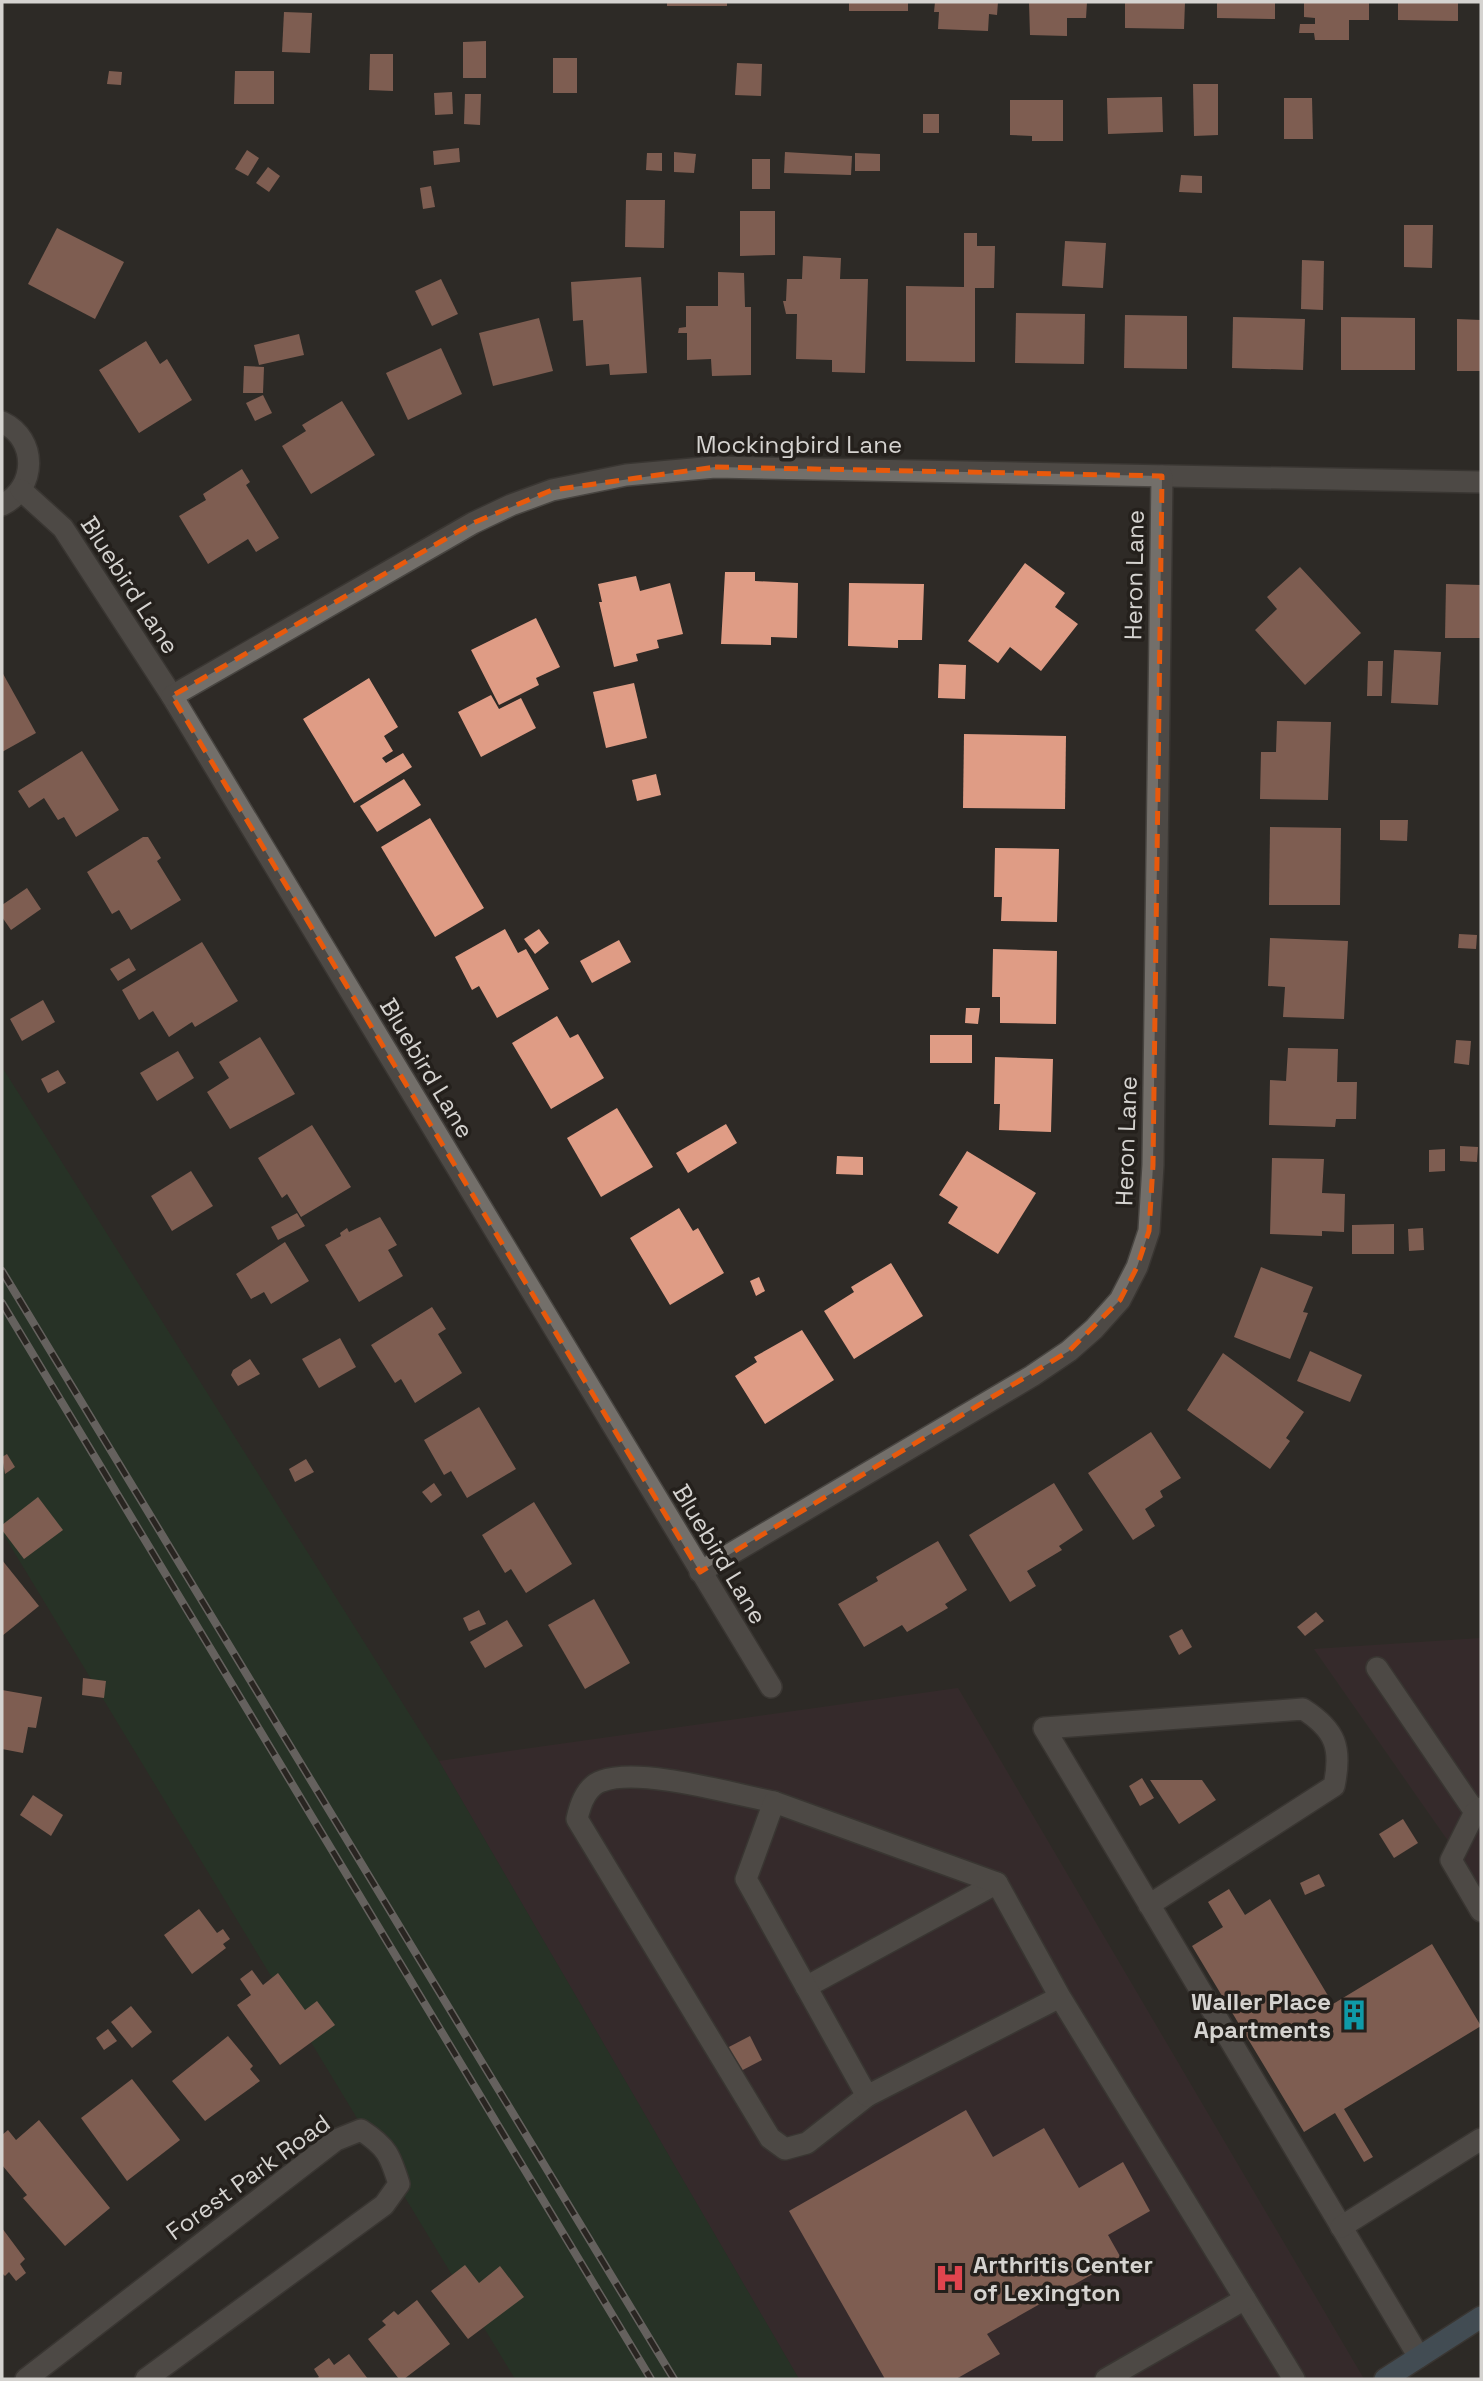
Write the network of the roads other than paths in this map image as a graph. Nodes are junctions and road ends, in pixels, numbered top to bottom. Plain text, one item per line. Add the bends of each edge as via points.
1 (2, 422) edge
2 (1162, 476) junction
3 (1481, 482) edge
4 (21, 491) junction
5 (2, 505) edge
6 (172, 696) junction
7 (700, 1572) junction
8 (1377, 1668) dead end
9 (771, 1687) dead end
10 (774, 1802) junction
11 (1478, 1810) edge
12 (997, 1883) junction
13 (1149, 1905) junction
14 (1481, 1911) edge
15 (806, 1987) junction
16 (1060, 1997) junction
17 (867, 2096) junction
18 (1481, 2139) edge
19 (1341, 2227) junction
20 (1245, 2299) junction
21 (1481, 2317) edge
22 (1419, 2357) junction
23 (26, 2379) edge
24 (146, 2379) edge
25 (1106, 2379) edge
26 (1294, 2379) edge
27 (1385, 2379) edge

1 - 4 street via 26,445 30,461
2 - 3 street, Mockingbird Lane
2 - 6 street, Mockingbird Lane via 715,467 626,475 552,489 472,523
2 - 7 street, Heron Lane via 1153,1165 1149,1231 1137,1267 1119,1300 1069,1351
4 - 5 street
4 - 6 street, Bluebird Lane via 63,528
6 - 7 street, Bluebird Lane
7 - 9 street, Bluebird Lane
8 - 11 street
10 - 12 street
10 - 15 street via 746,1879
10 - 17 street via 645,1777 601,1781 581,1799 577,1819 769,2138 785,2149 807,2143
11 - 14 street via 1451,1860
12 - 15 street
12 - 16 street
13 - 13 street via 1044,1728 1303,1709 1324,1722 1335,1742 1339,1764 1334,1786
13 - 19 street
15 - 17 street
16 - 17 street
16 - 20 street
18 - 19 street
19 - 22 street
20 - 25 street
20 - 26 street
21 - 22 main road
22 - 27 main road
23 - 24 street, Forest Park Road via 336,2140 361,2130 382,2144 399,2184 384,2205

